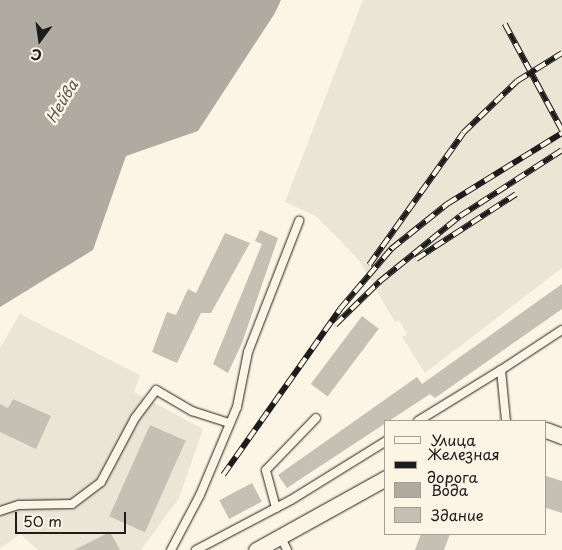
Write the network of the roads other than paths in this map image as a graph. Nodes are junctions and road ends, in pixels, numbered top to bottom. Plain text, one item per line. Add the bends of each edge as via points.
1 (299, 221) dead end
2 (562, 330) edge
3 (501, 370) junction
4 (316, 418) dead end
5 (420, 420) edge
6 (506, 420) edge
7 (229, 424) junction
8 (547, 430) edge
9 (562, 436) edge
10 (384, 442) edge
11 (384, 479) edge
12 (276, 508) junction
13 (0, 511) edge
14 (284, 543) edge
15 (170, 550) edge
16 (196, 550) edge
17 (256, 550) edge

1 - 7 lane via 248,352 237,407
2 - 3 lane
3 - 5 lane
3 - 6 lane
4 - 12 lane via 266,470
7 - 13 lane via 192,412 156,390 135,418 101,482 72,504 19,506
7 - 15 lane via 200,494
8 - 9 street
10 - 12 lane
11 - 14 street
12 - 16 lane
14 - 17 street

